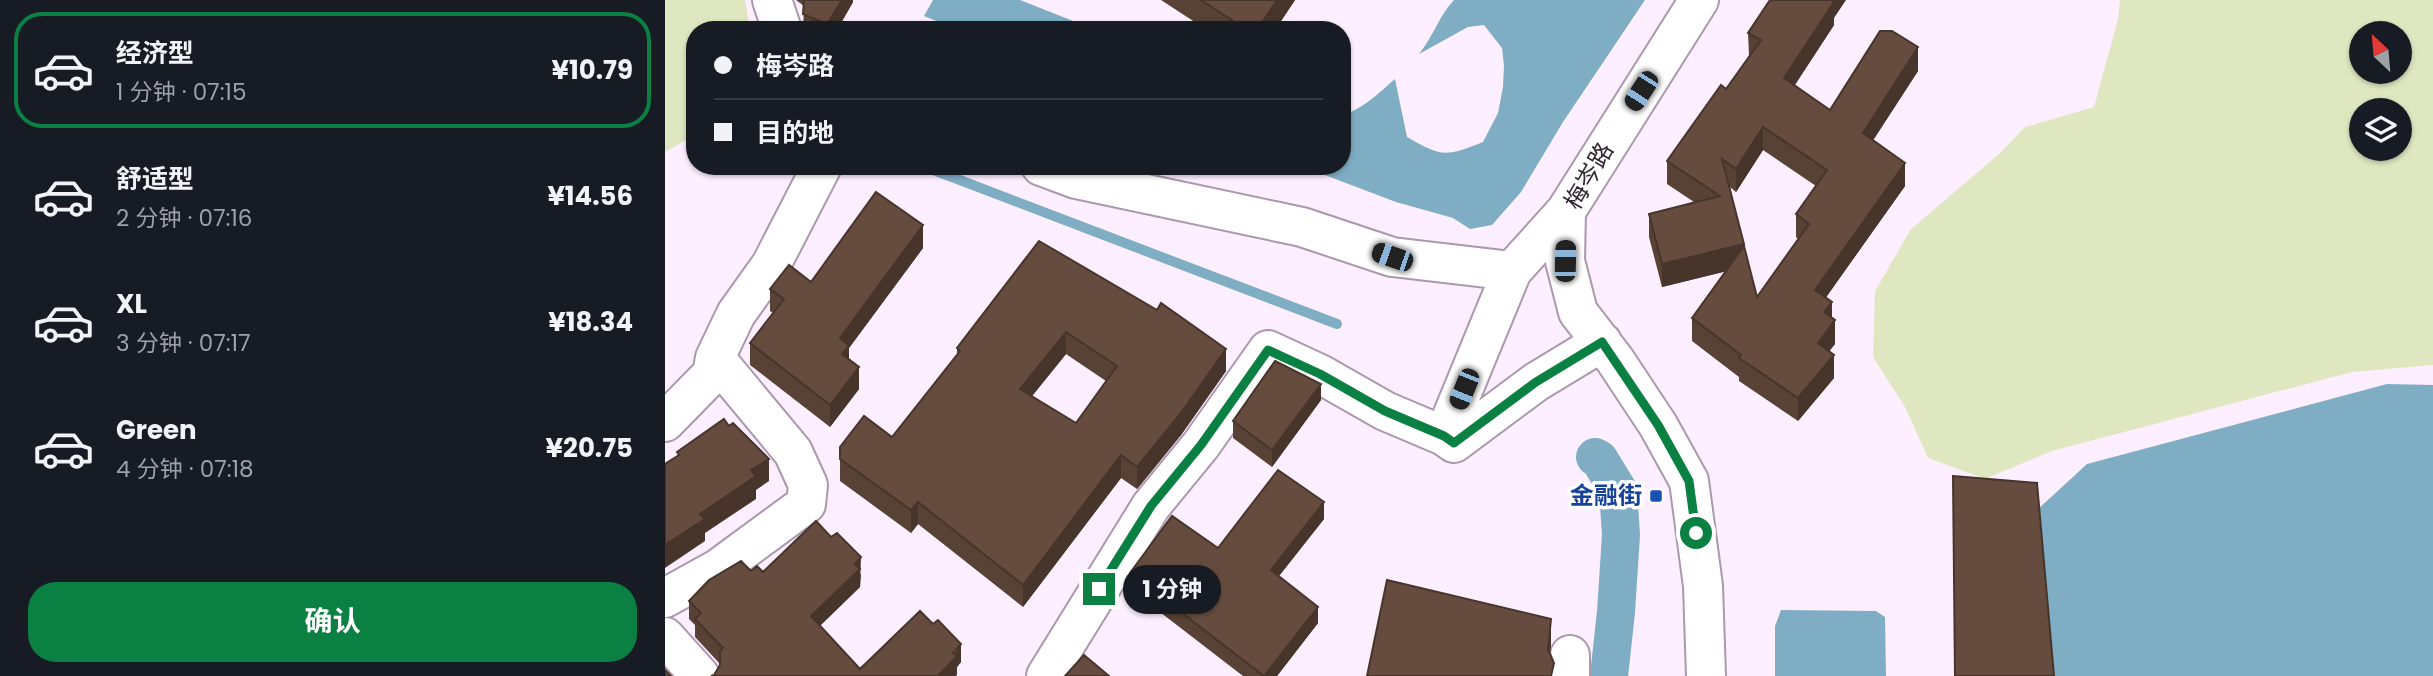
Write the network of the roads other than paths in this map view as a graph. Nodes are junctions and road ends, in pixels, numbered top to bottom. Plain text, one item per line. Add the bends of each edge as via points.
1 (772, 0) edge
2 (1699, 0) edge
3 (779, 21) edge
4 (817, 175) edge
5 (1065, 175) edge
6 (1566, 211) junction
7 (1512, 271) junction
8 (1602, 342) junction
9 (715, 358) junction
10 (665, 422) edge
11 (1444, 436) junction
12 (665, 598) edge
13 (665, 637) edge
14 (700, 676) edge
15 (1046, 676) edge
16 (1706, 676) edge

1 - 3 street
2 - 6 street, 梅岑路
4 - 9 street
5 - 7 street via 1302,227 1392,257
6 - 7 street
6 - 8 street, 梅岑路 via 1565,261 1578,312
7 - 11 street
8 - 11 street via 1536,382 1454,443
8 - 16 street, 梅岑路 via 1689,481 1703,586
9 - 10 street via 712,374
9 - 12 street via 793,452 809,485 806,504 719,568
11 - 15 street via 1268,350 1151,506
13 - 14 street

